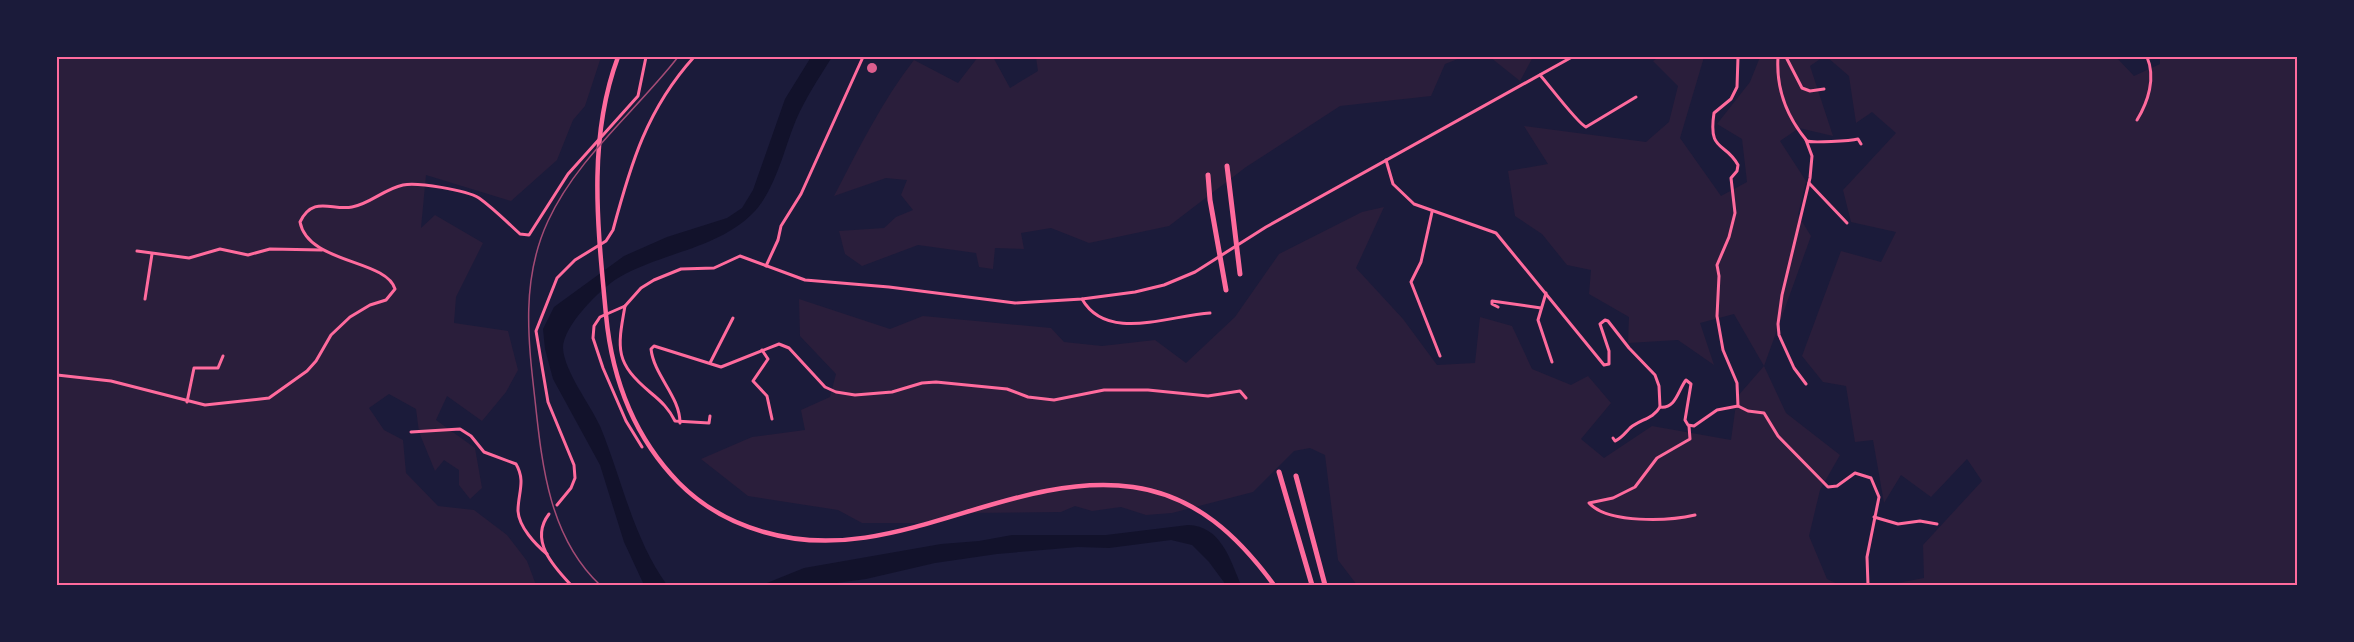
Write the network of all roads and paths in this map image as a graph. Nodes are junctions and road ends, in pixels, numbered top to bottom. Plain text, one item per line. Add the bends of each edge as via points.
1 (618, 57) edge
2 (646, 57) edge
3 (694, 57) edge
4 (863, 57) edge
5 (1572, 57) edge
6 (1738, 57) edge
7 (1778, 57) edge
8 (1786, 57) edge
9 (2147, 57) edge
10 (1540, 75) junction
11 (1824, 89) dead end
12 (1636, 98) dead end
13 (2137, 120) dead end
14 (1806, 140) junction
15 (1861, 144) dead end
16 (1386, 160) junction
17 (1227, 166) dead end
18 (1208, 175) dead end
19 (1809, 183) junction
20 (1432, 212) junction
21 (1847, 224) dead end
22 (324, 250) junction
23 (137, 251) dead end
24 (152, 254) junction
25 (766, 266) junction
26 (1240, 274) dead end
27 (1226, 290) dead end
28 (1546, 293) junction
29 (1082, 299) junction
30 (145, 300) dead end
31 (625, 306) junction
32 (1498, 307) dead end
33 (1540, 308) junction
34 (1210, 313) dead end
35 (733, 318) dead end
36 (762, 350) junction
37 (223, 356) dead end
38 (1440, 356) dead end
39 (1552, 362) dead end
40 (710, 363) junction
41 (57, 375) edge
42 (1806, 384) dead end
43 (1246, 398) dead end
44 (187, 402) junction
45 (1738, 406) junction
46 (1660, 407) junction
47 (710, 416) dead end
48 (772, 419) dead end
49 (680, 423) junction
50 (1689, 426) junction
51 (411, 432) dead end
52 (1613, 438) dead end
53 (642, 447) dead end
54 (1279, 472) dead end
55 (1296, 476) dead end
56 (557, 505) dead end
57 (549, 514) dead end
58 (1695, 515) dead end
59 (1874, 517) junction
60 (1937, 524) dead end
61 (547, 554) junction
62 (571, 585) edge
63 (1274, 585) edge
64 (1312, 585) edge
65 (1325, 585) edge
66 (1868, 585) edge

1 - 63 main road via 606,96 598,174 598,234 614,372 650,450 704,505 755,530 801,540 849,541 894,534 1063,488 1101,484 1136,487 1172,497 1217,522 1241,543
2 - 22 street via 638,96 568,174 529,235 520,234 476,196 422,184 402,185 360,205 347,208 329,204 311,209 302,218 301,226 309,240
3 - 56 street via 658,103 644,129 613,230 606,241 574,260 558,279 536,331 548,402 574,465 571,488
4 - 25 street via 801,194 781,225
5 - 10 street
6 - 45 street via 1737,87 1731,99 1714,113 1712,123 1718,145 1738,165 1731,178 1735,213 1717,265 1718,330 1737,383
7 - 14 street via 1779,90
8 - 11 street via 1802,88
9 - 13 street via 2150,87
10 - 12 street via 1586,127
10 - 16 street
14 - 15 street via 1858,140
14 - 19 street via 1812,156
16 - 20 street via 1397,190
16 - 29 street via 1266,227 1196,272 1155,288
17 - 26 highway
18 - 27 highway
19 - 21 street
19 - 42 street via 1778,324 1794,368
20 - 28 street via 1496,233
20 - 38 street via 1421,262 1411,282
22 - 24 street via 270,249 248,255 220,249 189,258
22 - 44 street via 388,279 395,289 386,300 359,311 339,327 316,361 280,392 260,399 205,405
23 - 24 street
24 - 30 street
25 - 29 street via 805,280 1015,303
25 - 31 street via 740,256 714,268 681,269 641,288
28 - 33 street
28 - 46 street via 1604,365 1609,364 1610,357 1600,324 1608,321 1655,375
29 - 34 street via 1090,311 1125,325
31 - 49 street via 619,338 622,363
31 - 53 street via 600,317 593,338 626,422
32 - 33 street via 1492,301
33 - 39 street via 1539,324
35 - 40 street
36 - 40 street via 721,368
36 - 43 street via 779,344 789,348 825,387 855,395 936,382 1007,389 1028,397 1054,400 1104,390 1208,396 1240,391
36 - 48 street via 768,358 753,381 767,396
37 - 44 street via 218,368 194,368
40 - 49 street via 658,345 651,349
41 - 44 street via 111,381
45 - 50 street via 1717,410
45 - 59 street via 1768,417 1778,436 1828,487 1837,486 1855,473 1870,478 1879,496
46 - 50 street via 1671,404 1684,382 1689,382 1685,420
46 - 52 street via 1619,440
47 - 49 street via 709,423
50 - 58 street via 1690,439 1660,456 1635,487 1613,498 1589,503 1641,521
51 - 61 street via 460,429 484,452 516,464 522,478 519,519
54 - 64 highway
55 - 65 highway
57 - 61 street via 540,530
59 - 60 street via 1898,524
59 - 66 street via 1867,557
61 - 62 street

